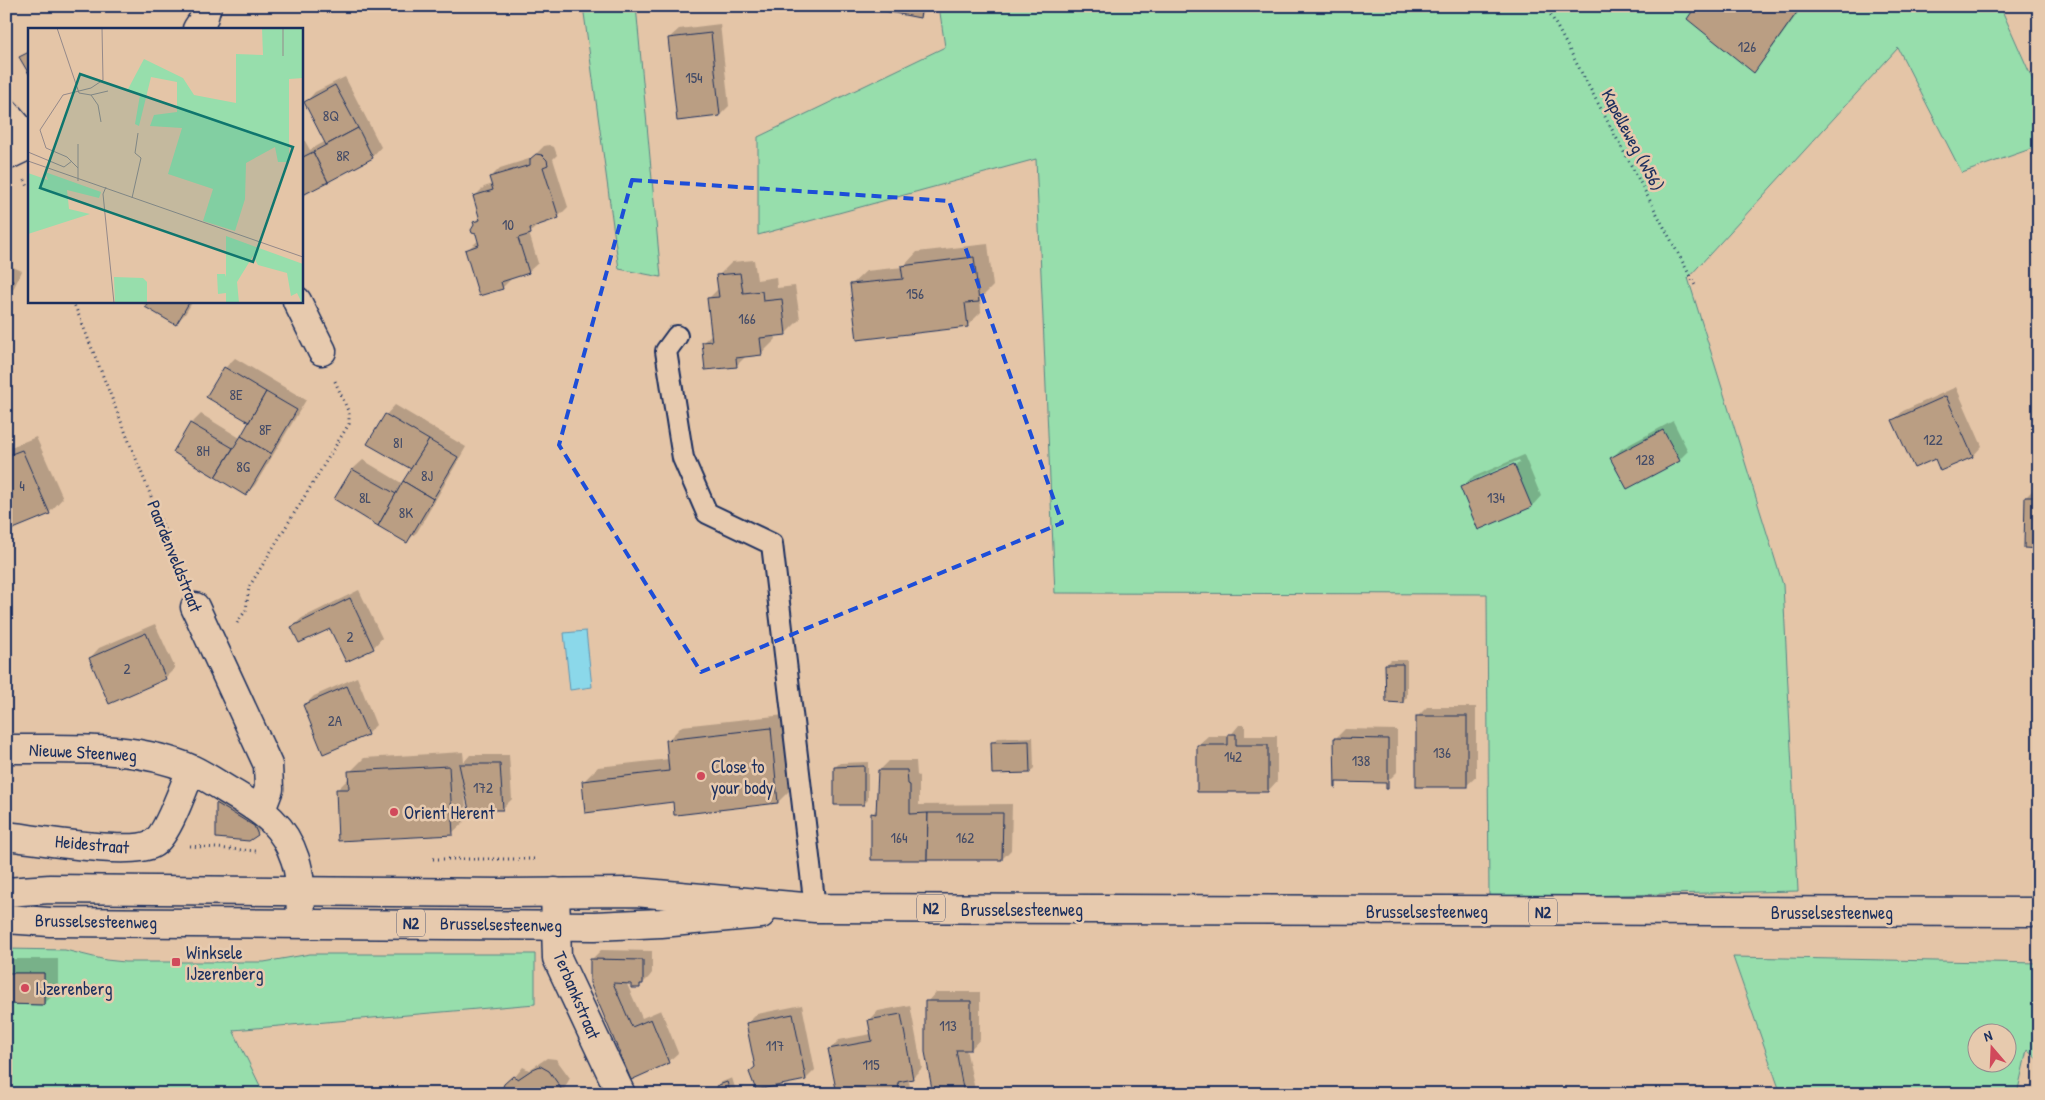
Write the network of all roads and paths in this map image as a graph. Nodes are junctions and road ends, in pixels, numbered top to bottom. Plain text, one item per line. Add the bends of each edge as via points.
1 (207, 6) edge
2 (1546, 6) edge
3 (197, 28) edge
4 (6, 113) edge
5 (28, 143) edge
6 (28, 145) edge
7 (6, 156) edge
8 (1696, 287) dead end
9 (73, 302) edge
10 (298, 302) edge
11 (677, 336) dead end
12 (322, 351) joint
13 (195, 607) joint
14 (216, 652) junction
15 (6, 749) edge
16 (191, 770) junction
17 (261, 810) junction
18 (6, 836) edge
19 (153, 844) junction
20 (264, 851) dead end
21 (6, 892) edge
22 (300, 892) junction
23 (555, 892) junction
24 (815, 908) junction
25 (2039, 912) edge
26 (6, 920) edge
27 (301, 923) junction
28 (555, 925) junction
29 (621, 1094) edge

1 - 3 main road
2 - 8 path, Kapelleweg (W56)
4 - 5 main road
6 - 7 main road
9 - 13 path, Paardenveldstraat
10 - 12 main road
11 - 24 lane via 666,351 683,458 707,513 772,544
12 - 14 path via 349,413 349,424 249,587 246,610
13 - 14 main road, Paardenveldstraat
14 - 17 main road, Paardenveldstraat via 268,765 269,789
15 - 16 main road, Nieuwe Steenweg via 110,751 159,758
16 - 17 main road, Nieuwe Steenweg
16 - 19 main road, Heidestraat via 166,829
17 - 22 main road, Nieuwe Steenweg via 288,842 297,866
18 - 19 main road, Heidestraat via 118,848
19 - 20 path
21 - 22 main road, Brusselsesteenweg / N2 via 50,889
22 - 23 main road, Brusselsesteenweg / N2
22 - 27 main road, Nieuwe Steenweg
23 - 24 main road, Brusselsesteenweg / N2 via 635,892
23 - 28 main road, Terbankstraat
24 - 25 main road, Brusselsesteenweg / N2
24 - 28 main road, Brusselsesteenweg / N2 via 661,924
26 - 27 main road, Brusselsesteenweg / N2
27 - 28 main road, Brusselsesteenweg / N2
28 - 29 main road, Terbankstraat via 558,958

